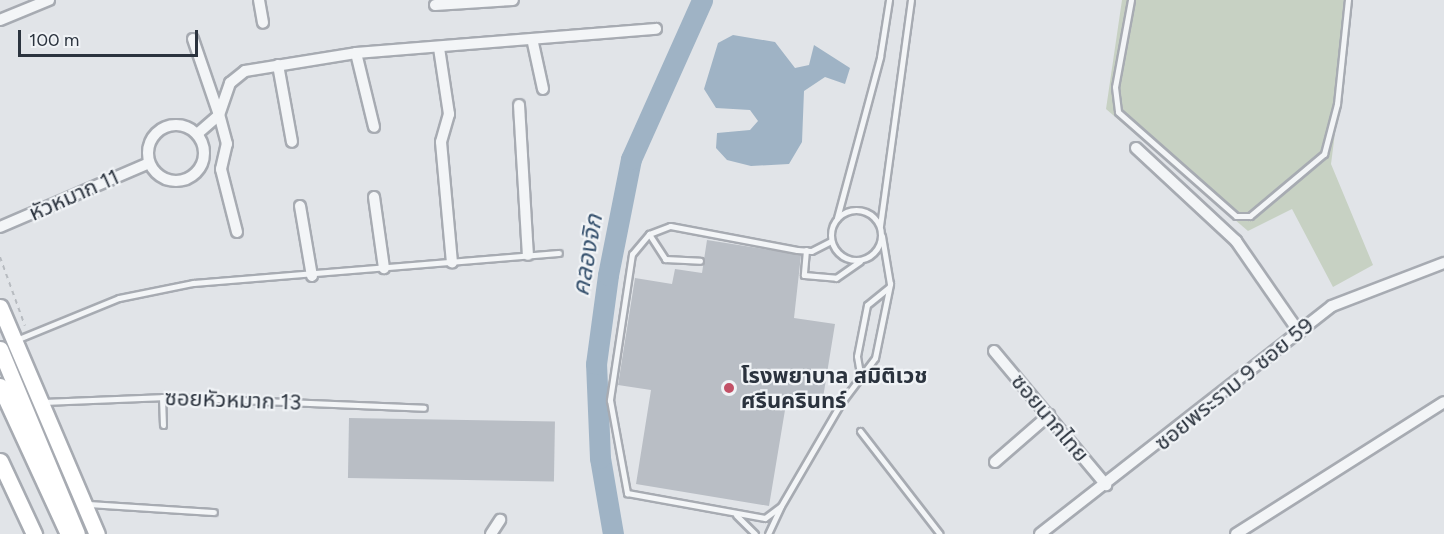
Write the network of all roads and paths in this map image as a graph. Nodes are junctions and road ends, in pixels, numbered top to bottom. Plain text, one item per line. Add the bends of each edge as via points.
1 (49, 0) edge
2 (259, 0) edge
3 (513, 0) edge
4 (889, 0) edge
5 (911, 0) edge
6 (1131, 0) edge
7 (1348, 0) edge
8 (435, 5) dead end
9 (0, 20) edge
10 (263, 22) dead end
11 (656, 29) dead end
12 (193, 39) dead end
13 (533, 43) junction
14 (439, 48) junction
15 (356, 53) junction
16 (278, 65) junction
17 (543, 89) dead end
18 (519, 105) dead end
19 (219, 115) junction
20 (374, 127) dead end
21 (197, 134) junction
22 (292, 142) dead end
23 (1136, 148) dead end
24 (149, 163) junction
25 (374, 197) dead end
26 (300, 206) dead end
27 (837, 218) junction
28 (880, 226) junction
29 (0, 227) edge
30 (237, 232) dead end
31 (649, 234) junction
32 (882, 236) junction
33 (831, 241) junction
34 (807, 250) junction
35 (559, 252) dead end
36 (528, 255) junction
37 (0, 256) edge
38 (700, 261) dead end
39 (860, 261) junction
40 (452, 262) junction
41 (1444, 263) edge
42 (5, 268) junction
43 (384, 268) junction
44 (0, 270) edge
45 (312, 276) junction
46 (889, 288) junction
47 (0, 307) edge
48 (1299, 332) junction
49 (22, 339) junction
50 (0, 350) edge
51 (994, 351) dead end
52 (861, 379) junction
53 (0, 386) edge
54 (162, 397) junction
55 (41, 402) junction
56 (1444, 402) edge
57 (424, 408) dead end
58 (1049, 415) junction
59 (163, 424) dead end
60 (861, 431) dead end
61 (0, 461) edge
62 (995, 462) dead end
63 (1106, 485) junction
64 (85, 504) junction
65 (781, 506) junction
66 (214, 512) dead end
67 (732, 513) junction
68 (500, 520) dead end
69 (34, 534) edge
70 (68, 534) edge
71 (77, 534) edge
72 (97, 534) edge
73 (490, 534) edge
74 (755, 534) edge
75 (768, 534) edge
76 (940, 534) edge
77 (1040, 534) edge
78 (1236, 534) edge

1 - 9 street
2 - 10 street
3 - 8 street
4 - 27 lane via 880,57
5 - 28 lane
6 - 7 lane via 1115,87 1118,112 1236,216 1250,216 1324,154 1337,104
11 - 13 street
12 - 19 street
13 - 14 street
13 - 17 street
14 - 15 street
14 - 40 street via 449,114 441,142
15 - 16 street
15 - 20 street
16 - 19 street via 238,77
16 - 22 street
18 - 36 street
19 - 21 street
19 - 30 street via 227,144 221,169
21 - 24 street via 179,125 161,129 149,144
21 - 24 street via 204,160 187,180 169,181
23 - 48 street via 1236,241
24 - 29 street, หัวหมาก 11
25 - 43 street
26 - 45 street
27 - 28 lane via 861,210
27 - 33 lane
28 - 32 lane
31 - 34 lane via 670,226
31 - 38 lane via 665,259
31 - 67 lane via 632,254 628,268 610,399 627,493
32 - 39 lane via 875,252
32 - 46 lane
33 - 34 lane
33 - 39 lane via 845,259
34 - 39 lane via 804,275 836,278
35 - 36 lane
36 - 40 lane
37 - 42 path
40 - 43 lane
41 - 48 street, ซอยพระราม 9 ซอย 59 via 1332,306
42 - 44 path
42 - 49 path
43 - 45 lane
45 - 49 lane via 193,284 119,298
46 - 52 lane via 875,358
46 - 52 lane via 867,305 857,356
47 - 49 main road
48 - 63 street, ซอยพระราม 9 ซอย 59
49 - 55 main road
50 - 71 main road
51 - 58 street, ซอยนากไทย
52 - 65 lane
53 - 70 main road
54 - 55 lane, ซอยหัวหมาก 13
54 - 57 lane, ซอยหัวหมาก 13
54 - 59 lane
55 - 64 main road
56 - 78 street
58 - 62 street
58 - 63 street, ซอยนากไทย
60 - 76 lane
61 - 69 main road
63 - 77 street, ซอยพระราม 9 ซอย 59
64 - 66 lane
64 - 72 main road
65 - 67 lane via 765,518
65 - 75 lane
67 - 74 lane
68 - 73 street

